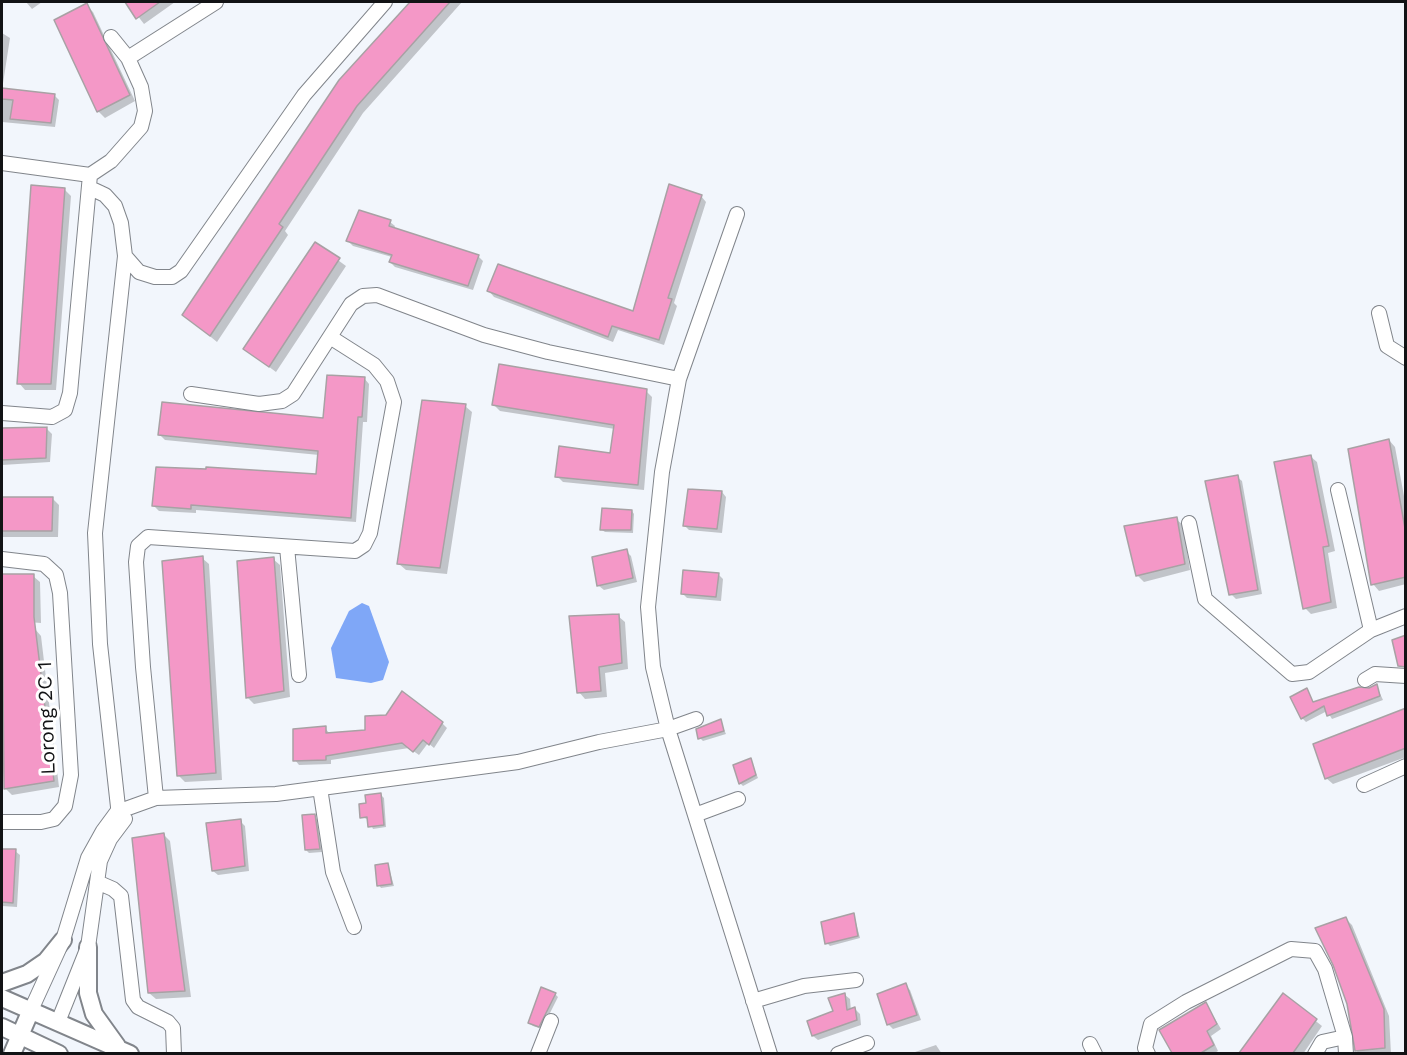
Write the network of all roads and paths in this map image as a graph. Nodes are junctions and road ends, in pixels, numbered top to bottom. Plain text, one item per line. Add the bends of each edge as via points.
1 (216, 2) edge
2 (385, 2) edge
3 (111, 38) dead end
4 (128, 58) junction
5 (2, 163) edge
6 (90, 182) junction
7 (737, 214) dead end
8 (125, 256) junction
9 (1380, 313) dead end
10 (330, 337) junction
11 (1406, 358) edge
12 (679, 379) junction
13 (191, 394) dead end
14 (2, 413) edge
15 (1338, 490) dead end
16 (1189, 524) dead end
17 (286, 547) junction
18 (2, 559) edge
19 (1406, 616) edge
20 (1371, 630) junction
21 (299, 675) dead end
22 (1406, 676) edge
23 (1365, 680) dead end
24 (696, 718) dead end
25 (668, 729) junction
26 (1406, 766) edge
27 (1364, 785) dead end
28 (320, 788) junction
29 (156, 798) junction
30 (738, 799) dead end
31 (695, 815) junction
32 (119, 818) junction
33 (2, 822) edge
34 (97, 882) junction
35 (354, 927) dead end
36 (63, 940) junction
37 (88, 947) junction
38 (856, 980) dead end
39 (2, 982) edge
40 (2, 998) edge
41 (753, 1001) junction
42 (31, 1010) junction
43 (551, 1021) dead end
44 (58, 1022) junction
45 (2, 1027) edge
46 (20, 1035) junction
47 (1344, 1037) junction
48 (867, 1043) dead end
49 (50, 1051) edge
50 (125, 1052) edge
51 (12, 1053) edge
52 (174, 1053) edge
53 (538, 1053) edge
54 (770, 1053) edge
55 (838, 1053) edge
56 (1148, 1053) edge
57 (1315, 1053) edge
58 (1346, 1053) edge

1 - 4 street
2 - 8 street via 304,95 181,271 172,277 155,277 139,272
3 - 4 street
4 - 6 street via 141,87 145,111 141,127
5 - 6 street
6 - 8 street via 115,206
6 - 14 street via 70,393 65,410 52,417
7 - 12 street
8 - 32 street via 95,533 100,644
9 - 11 street via 1388,346
10 - 12 street via 351,304 363,296 377,295 484,335
10 - 13 street via 294,394 282,402 260,404
10 - 17 street via 374,365 387,381 394,402 370,533 364,545 355,551
12 - 25 street via 662,472 648,607 653,667
15 - 20 street
16 - 20 street via 1205,599 1292,674 1309,672
17 - 21 street
17 - 29 street via 148,537 138,546 143,667
18 - 33 street, Lorong 2C 1 via 45,564 56,575 71,776 65,806 54,819
19 - 20 street
22 - 23 street via 1375,674
24 - 25 street
25 - 28 street via 518,762
25 - 31 street
26 - 27 street
28 - 29 street via 276,794
28 - 35 street via 333,872
29 - 32 street
30 - 31 street
31 - 41 street
32 - 34 street via 100,861
32 - 36 street via 103,831 88,858
34 - 37 street
34 - 52 street via 121,896 133,1000 173,1028
36 - 39 main road via 46,961 27,974
36 - 42 street
37 - 44 street
37 - 50 main road via 88,993 94,1014
38 - 41 street via 804,986
40 - 42 main road
41 - 54 street
42 - 44 main road
42 - 46 main road
43 - 53 street
44 - 49 main road
44 - 50 main road
45 - 46 main road
46 - 49 main road
46 - 51 main road
47 - 56 street via 1325,969 1315,951 1291,949 1151,1024 1145,1048
47 - 57 street via 1322,1042
47 - 58 street
48 - 55 street

